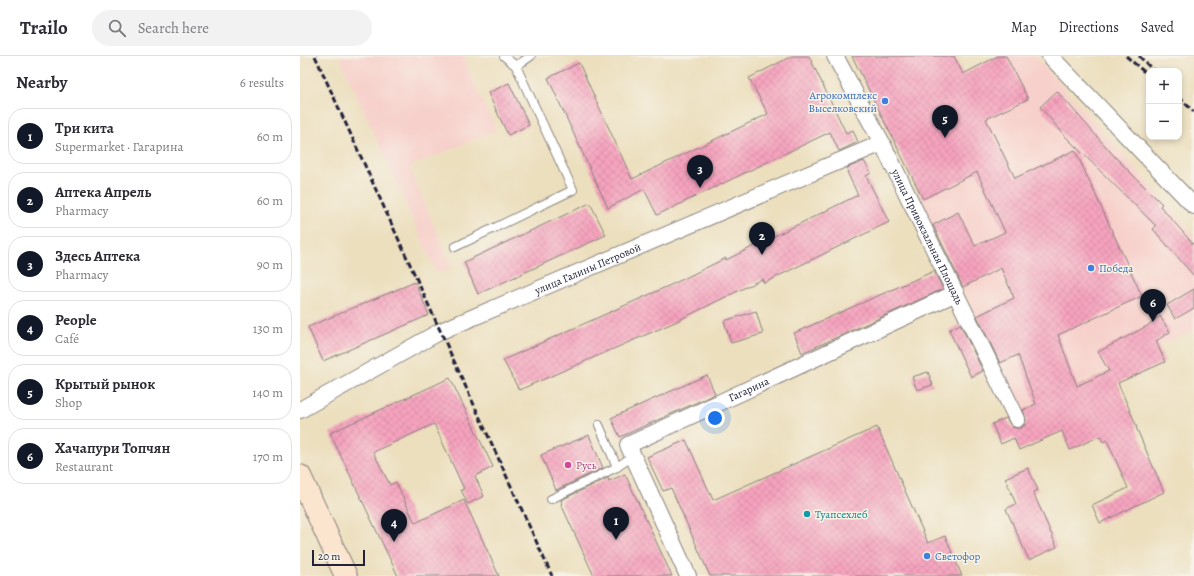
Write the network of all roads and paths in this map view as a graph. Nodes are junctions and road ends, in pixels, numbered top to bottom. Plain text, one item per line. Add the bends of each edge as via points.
1 (504, 56) edge
2 (531, 56) edge
3 (835, 56) edge
4 (1050, 56) edge
5 (516, 66) junction
6 (882, 143) junction
7 (1194, 206) edge
8 (456, 247) dead end
9 (956, 293) junction
10 (300, 410) edge
11 (1017, 419) dead end
12 (598, 425) dead end
13 (634, 456) junction
14 (618, 467) junction
15 (300, 476) edge
16 (551, 499) dead end
17 (346, 576) edge
18 (688, 576) edge

1 - 5 lane
2 - 5 lane
3 - 6 street, улица Привокзальная Площадь
4 - 7 street
5 - 8 lane via 573,190
6 - 9 street, улица Привокзальная Площадь
6 - 10 street, улица Галины Петровой via 441,331
9 - 11 street, улица Привокзальная Площадь
9 - 13 street, Гагарина via 628,444
12 - 14 lane
13 - 14 lane
13 - 18 street, Гагарина
14 - 16 lane
15 - 17 main road

